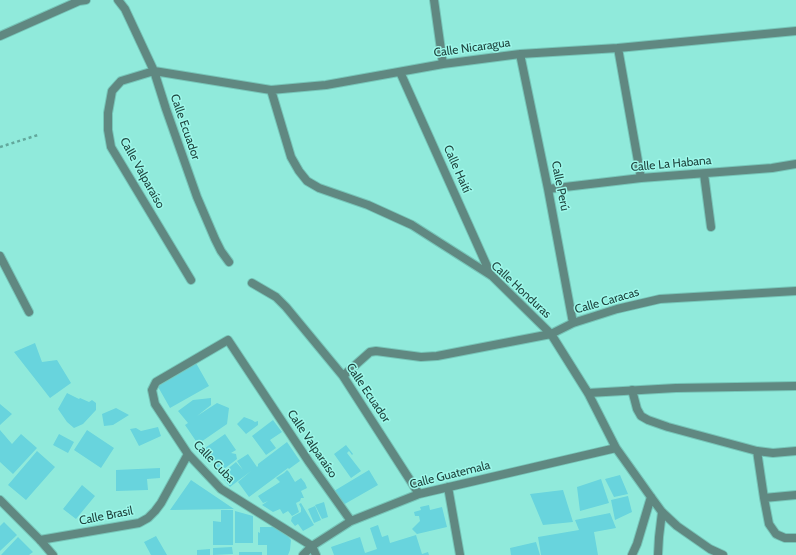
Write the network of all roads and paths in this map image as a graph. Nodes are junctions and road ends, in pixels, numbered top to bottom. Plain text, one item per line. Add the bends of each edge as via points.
1 (86, 0) edge
2 (118, 0) edge
3 (434, 0) edge
4 (796, 31) edge
5 (0, 36) edge
6 (618, 48) junction
7 (520, 54) junction
8 (443, 64) junction
9 (154, 71) junction
10 (400, 72) junction
11 (271, 90) junction
12 (38, 135) dead end
13 (0, 147) edge
14 (796, 164) edge
15 (704, 174) junction
16 (641, 178) junction
17 (548, 189) junction
18 (711, 227) dead end
19 (0, 256) edge
20 (229, 262) dead end
21 (492, 276) junction
22 (191, 280) dead end
23 (252, 283) dead end
24 (796, 291) edge
25 (29, 312) dead end
26 (573, 323) junction
27 (551, 334) junction
28 (228, 340) joint
29 (343, 376) junction
30 (796, 386) edge
31 (632, 390) junction
32 (588, 393) junction
33 (616, 448) junction
34 (756, 451) junction
35 (796, 451) edge
36 (188, 454) junction
37 (448, 487) junction
38 (419, 494) junction
39 (796, 495) edge
40 (651, 497) junction
41 (764, 498) junction
42 (0, 500) edge
43 (662, 512) junction
44 (351, 520) junction
45 (796, 538) edge
46 (40, 540) junction
47 (312, 546) junction
48 (53, 555) edge
49 (303, 555) edge
50 (316, 555) edge
51 (460, 555) edge
52 (632, 555) edge
53 (658, 555) edge
54 (723, 555) edge

1 - 5 street
2 - 9 street, Calle Ecuador via 125,9
3 - 8 street
4 - 6 street, Calle Nicaragua
6 - 7 street, Calle Nicaragua
6 - 16 street
7 - 8 street, Calle Nicaragua
7 - 17 street, Calle Perú
8 - 10 street, Calle Nicaragua
9 - 11 street, Calle Nicaragua
9 - 20 street, Calle Ecuador via 197,197 215,239
9 - 22 street, Calle Valparaíso via 122,81 112,91 108,113 111,147
10 - 11 street, Calle Nicaragua via 326,85
10 - 21 street, Calle Haití
11 - 21 street, Calle Honduras via 291,157 307,181 412,225
12 - 13 path
14 - 15 street, Calle La Habana
15 - 16 street, Calle La Habana
15 - 18 street
16 - 17 street, Calle La Habana
17 - 26 street, Calle Perú
19 - 25 street
21 - 27 street, Calle Honduras
23 - 29 street, Calle Ecuador via 286,307
24 - 26 street, Calle Caracas via 660,298
26 - 27 street, Calle Caracas
27 - 29 street, Calle Caracas via 437,356 421,357 376,350 370,352
27 - 32 street, Calle Honduras
28 - 36 street, Calle Cuba via 156,382 152,390 155,404
28 - 44 street, Calle Valparaíso
29 - 38 street, Calle Ecuador
30 - 31 street
31 - 32 street
31 - 34 street via 639,413 648,420
32 - 33 street, Calle Honduras
33 - 37 street, Calle Guatemala
33 - 40 street, Calle Honduras
34 - 35 street
34 - 41 street
36 - 46 street, Calle Brasil via 161,503 148,518 139,523
36 - 47 street, Calle Cuba via 221,489
37 - 38 street, Calle Guatemala
37 - 51 street
38 - 44 street, Calle Guatemala
39 - 41 street
40 - 43 street, Calle Honduras
40 - 52 street
41 - 45 street via 770,524 776,534 785,538
42 - 46 street
43 - 53 street
43 - 54 street, Calle Honduras via 677,526
44 - 47 street, Calle Guatemala
46 - 48 street
47 - 49 street, Calle Guatemala
47 - 50 street

